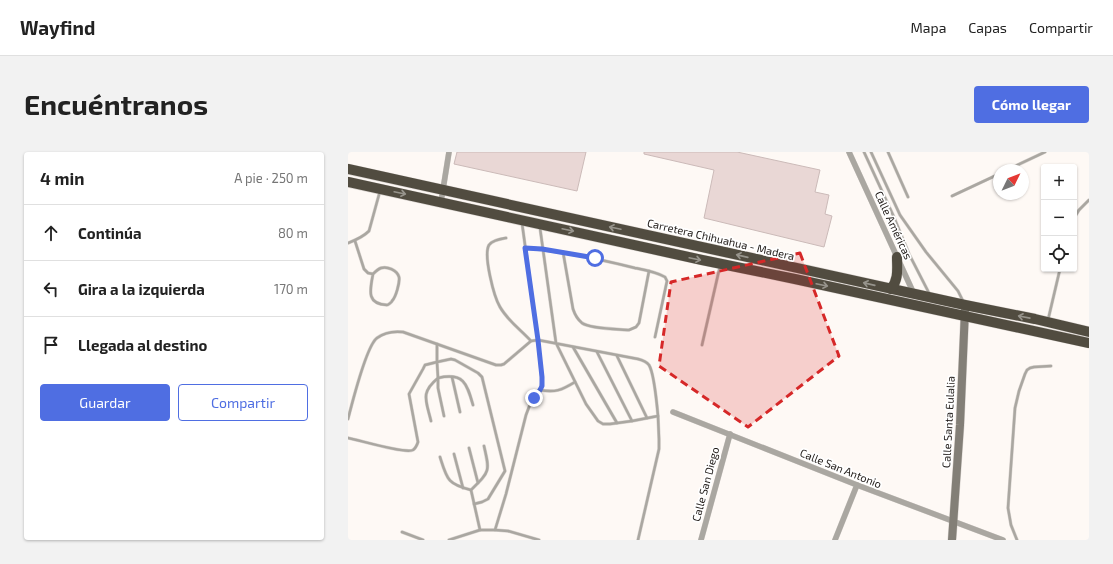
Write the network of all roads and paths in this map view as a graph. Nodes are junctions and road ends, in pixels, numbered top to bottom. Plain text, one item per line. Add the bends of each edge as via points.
1 (450, 152) edge
2 (849, 152) edge
3 (864, 152) edge
4 (871, 152) edge
5 (888, 152) edge
6 (1045, 152) edge
7 (1019, 164) edge
8 (348, 169) edge
9 (993, 177) edge
10 (348, 182) edge
11 (381, 189) junction
12 (443, 190) junction
13 (952, 196) dead end
14 (908, 197) dead end
15 (1089, 200) edge
16 (441, 202) junction
17 (519, 207) junction
18 (538, 211) junction
19 (1077, 214) edge
20 (522, 220) junction
21 (539, 224) junction
22 (632, 231) junction
23 (653, 236) junction
24 (506, 238) dead end
25 (355, 241) junction
26 (348, 243) edge
27 (629, 244) junction
28 (525, 248) junction
29 (542, 249) junction
30 (654, 250) junction
31 (563, 252) junction
32 (722, 252) junction
33 (897, 257) junction
34 (720, 264) junction
35 (649, 271) junction
36 (1059, 272) edge
37 (373, 274) junction
38 (891, 289) junction
39 (914, 294) junction
40 (930, 297) junction
41 (965, 305) junction
42 (920, 307) junction
43 (936, 310) junction
44 (964, 317) junction
45 (1048, 322) junction
46 (1089, 332) edge
47 (655, 337) dead end
48 (538, 340) junction
49 (532, 341) junction
50 (556, 343) junction
51 (1089, 343) edge
52 (437, 344) junction
53 (702, 345) dead end
54 (573, 347) junction
55 (597, 351) junction
56 (616, 355) junction
57 (437, 362) junction
58 (1052, 366) dead end
59 (452, 376) junction
60 (438, 378) junction
61 (575, 382) junction
62 (540, 390) junction
63 (473, 405) dead end
64 (460, 412) dead end
65 (673, 412) dead end
66 (444, 416) dead end
67 (658, 416) junction
68 (647, 418) junction
69 (348, 419) edge
70 (430, 421) dead end
71 (632, 421) junction
72 (617, 423) junction
73 (730, 434) junction
74 (348, 438) edge
75 (484, 446) dead end
76 (469, 448) dead end
77 (454, 454) dead end
78 (440, 457) dead end
79 (478, 483) junction
80 (857, 485) junction
81 (463, 488) junction
82 (471, 490) junction
83 (474, 504) junction
84 (953, 522) junction
85 (480, 530) junction
86 (495, 530) junction
87 (402, 532) dead end
88 (423, 540) edge
89 (449, 540) edge
90 (539, 540) edge
91 (638, 540) edge
92 (701, 540) edge
93 (834, 540) edge
94 (952, 540) edge
95 (1003, 540) edge
96 (1017, 540) edge

1 - 12 street
2 - 33 street, Calle Américas
3 - 40 lane
4 - 41 lane via 900,215 958,291
5 - 14 lane
6 - 7 lane
8 - 12 highway, Carretera Chihuahua - Madera
9 - 13 lane
10 - 11 highway, Carretera Chihuahua - Madera
11 -> 16 highway, Carretera Chihuahua - Madera
11 - 25 lane via 368,231
12 - 16 street
12 - 17 highway, Carretera Chihuahua - Madera
15 - 19 lane
16 - 20 highway, Carretera Chihuahua - Madera
17 - 18 highway, Carretera Chihuahua - Madera
17 - 20 lane
18 - 21 lane
22 -> 18 highway, Carretera Chihuahua - Madera
20 - 21 highway, Carretera Chihuahua - Madera
20 - 28 lane
21 -> 27 highway, Carretera Chihuahua - Madera
21 - 29 lane
22 - 23 highway, Carretera Chihuahua - Madera
22 - 27 highway via 634,238
23 - 30 highway via 650,243
23 - 32 highway, Carretera Chihuahua - Madera
24 - 49 lane via 497,240 489,246 488,262 492,285 500,307
25 - 26 lane
25 - 37 lane via 364,269
27 - 30 highway, Carretera Chihuahua - Madera
28 - 29 lane
28 - 48 lane
29 - 31 lane
29 - 50 lane
30 -> 34 highway, Carretera Chihuahua - Madera
31 - 35 lane
31 - 35 lane via 575,315 587,326 629,330 636,327 639,323
32 - 34 lane
38 -> 32 highway, Carretera Chihuahua - Madera
33 - 38 highway via 896,283
33 - 39 street, Calle Américas
34 -> 42 highway, Carretera Chihuahua - Madera
34 - 53 lane
35 - 47 lane via 663,275 667,282
36 - 45 lane
37 - 37 lane via 382,268 389,268 398,275 396,294 387,305 380,305 372,299 370,286
38 - 39 highway, Carretera Chihuahua - Madera
39 - 40 highway, Carretera Chihuahua - Madera
39 - 42 street, Calle Américas
40 - 41 highway, Carretera Chihuahua - Madera
40 - 43 lane
41 - 44 street, Calle Santa Eulalia
45 -> 41 highway, Carretera Chihuahua - Madera
42 - 43 highway, Carretera Chihuahua - Madera
43 - 44 highway, Carretera Chihuahua - Madera
44 - 51 highway, Carretera Chihuahua - Madera
44 - 84 street, Calle Santa Eulalia
45 - 46 highway, Carretera Chihuahua - Madera
48 - 49 lane
48 - 50 lane
48 - 62 lane via 542,377
49 - 52 lane via 501,365
50 - 54 lane
50 - 61 lane
52 - 57 lane
52 - 69 lane via 396,331 376,338 366,356
54 - 55 lane
54 - 72 lane
55 - 56 lane
55 - 71 lane
56 - 67 lane via 643,360 650,366
56 - 68 lane
57 - 60 lane
57 - 74 lane via 425,365 410,391 417,447 410,451 399,450
57 - 83 lane via 451,359 458,361 480,374 484,384 505,471 488,499
58 - 96 lane via 1027,370 1015,408 1008,508
59 - 60 lane
59 - 63 lane via 465,383
59 - 64 lane
60 - 66 lane
60 - 70 lane via 425,395
61 - 62 lane via 554,392
61 - 72 lane via 598,421 603,424
62 - 86 lane via 526,415
65 - 73 street, Calle San Antonio
67 - 68 lane
67 - 91 lane via 659,450
68 - 71 lane
71 - 72 lane
73 - 80 street, Calle San Antonio
73 - 92 street, Calle San Diego
75 - 79 lane via 488,470
76 - 79 lane
77 - 81 lane
78 - 81 lane via 449,481
79 - 82 lane
80 - 84 street, Calle San Antonio
80 - 93 street
81 - 82 lane
82 - 83 lane
83 - 85 lane
84 - 94 street, Calle Santa Eulalia
84 - 95 street, Calle San Antonio
85 - 86 lane
85 - 89 lane
86 - 90 lane
87 - 88 lane

